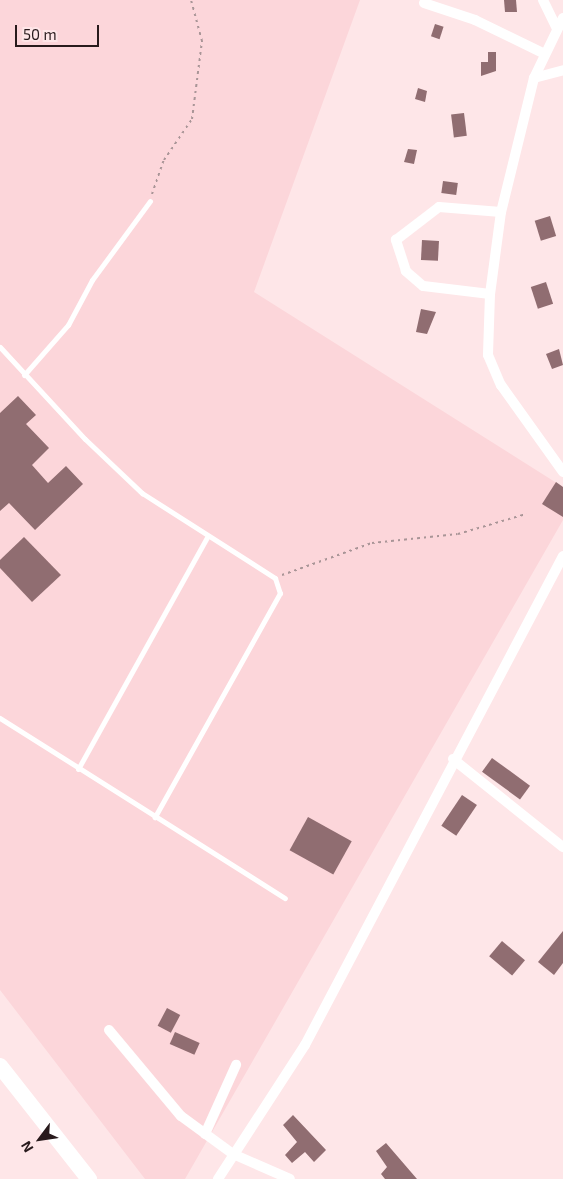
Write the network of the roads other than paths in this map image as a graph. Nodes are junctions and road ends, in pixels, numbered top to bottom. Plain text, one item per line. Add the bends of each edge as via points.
1 (543, 0) edge
2 (424, 3) dead end
3 (563, 18) edge
4 (556, 30) junction
5 (543, 53) junction
6 (563, 70) edge
7 (534, 78) junction
8 (150, 201) road end
9 (501, 212) junction
10 (490, 294) junction
11 (0, 346) edge
12 (24, 375) junction
13 (563, 472) edge
14 (207, 537) junction
15 (563, 556) edge
16 (0, 718) edge
17 (453, 760) junction
18 (78, 769) junction
19 (155, 818) junction
20 (563, 847) edge
21 (284, 898) dead end
22 (109, 1030) dead end
23 (236, 1065) dead end
24 (0, 1066) edge
25 (205, 1134) junction
26 (233, 1154) junction
27 (90, 1179) edge
28 (218, 1179) edge
29 (290, 1179) edge

1 - 4 street
2 - 5 street via 475,20
3 - 4 street
4 - 5 street
5 - 7 street
6 - 7 street
7 - 9 street
8 - 12 lane via 92,280 68,325
9 - 10 street
9 - 10 street via 439,207 396,240 406,271 423,286
10 - 13 street via 488,355 494,370
11 - 12 lane
12 - 14 lane via 142,493
14 - 18 lane
14 - 19 lane via 274,578 280,593
15 - 17 street
16 - 18 lane
17 - 20 street
17 - 26 street via 305,1045
18 - 19 lane
19 - 21 lane
22 - 25 street via 181,1116
23 - 25 street
24 - 27 main road
25 - 26 street
26 - 28 street
26 - 29 street

